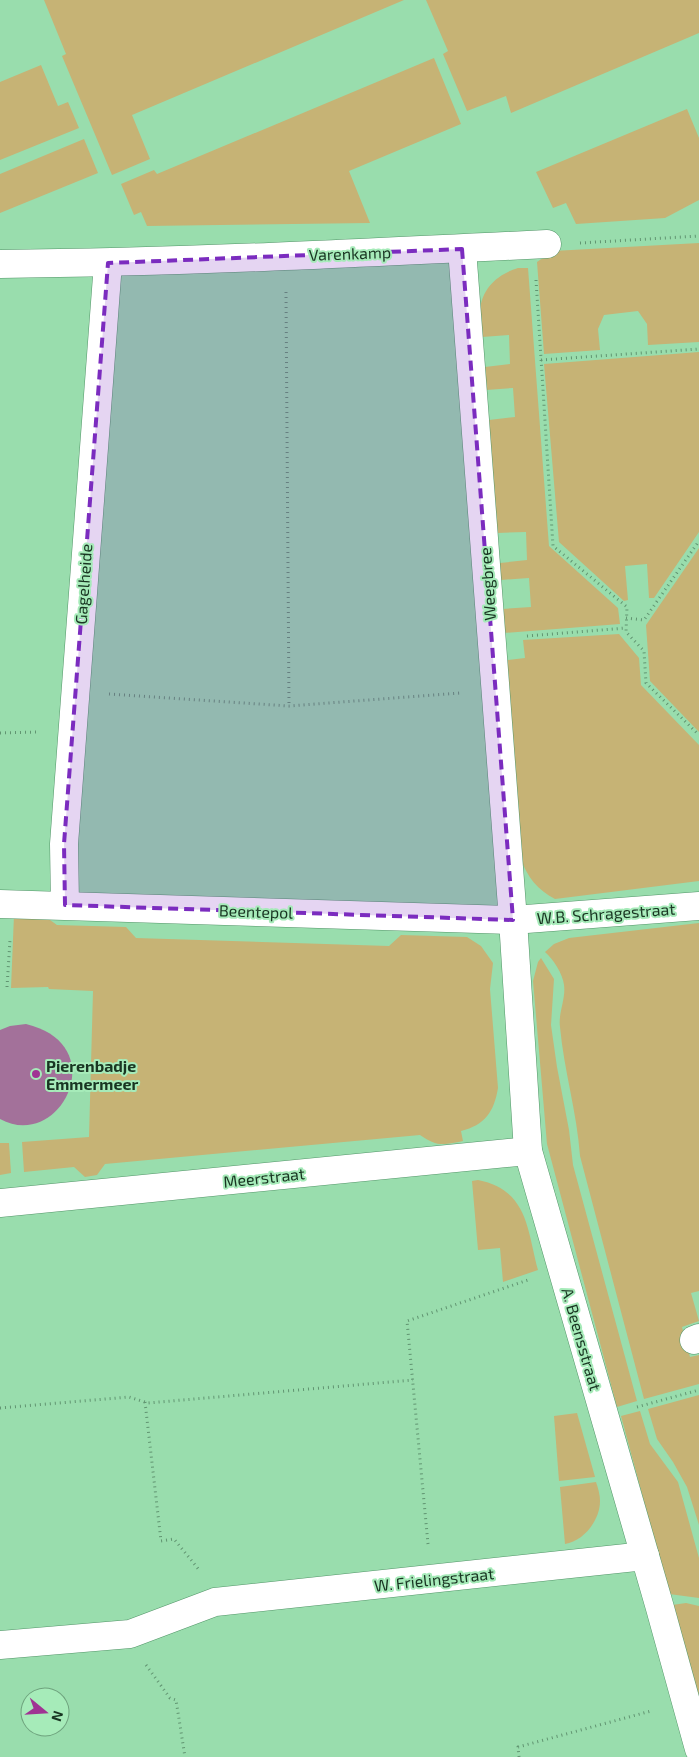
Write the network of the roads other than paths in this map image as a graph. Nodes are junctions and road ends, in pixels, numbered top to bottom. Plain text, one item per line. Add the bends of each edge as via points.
1 (540, 244) road end
2 (462, 249) junction
3 (108, 263) junction
4 (0, 264) edge
5 (6, 904) edge
6 (66, 905) junction
7 (699, 906) edge
8 (513, 920) junction
9 (528, 1151) junction
10 (0, 1202) edge
11 (645, 1556) junction
12 (0, 1645) edge
13 (699, 1749) edge

1 - 2 street, Varenkamp
2 - 3 street, Varenkamp
2 - 8 street, Weegbree
3 - 4 street, Varenkamp
3 - 6 street, Gagelheide via 64,844
5 - 6 street, Beentepol
6 - 8 street, Beentepol
7 - 8 street, W.B. Schragestraat
8 - 9 street, A. Beensstraat
9 - 10 street, Meerstraat
9 - 11 street, A. Beensstraat
11 - 12 street, W. Frielingstraat via 214,1602 130,1634
11 - 13 street, A. Beensstraat

